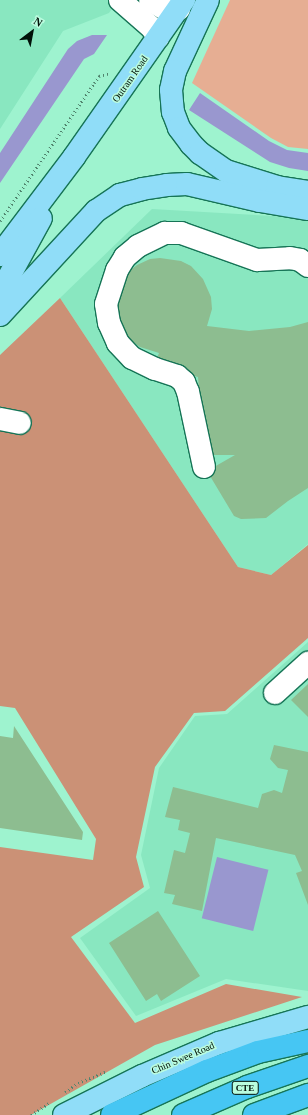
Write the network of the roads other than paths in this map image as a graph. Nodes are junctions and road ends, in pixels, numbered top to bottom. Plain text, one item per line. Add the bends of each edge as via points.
1 (120, 0) edge
2 (150, 0) edge
3 (208, 0) edge
4 (182, 4) edge
5 (158, 37) junction
6 (74, 157) junction
7 (308, 192) edge
8 (308, 209) edge
9 (0, 255) edge
10 (308, 266) edge
11 (0, 293) edge
12 (0, 315) edge
13 (204, 467) dead end
14 (308, 663) edge
15 (275, 694) dead end
16 (308, 1017) edge
17 (308, 1040) edge
18 (308, 1066) edge
19 (308, 1095) edge
20 (64, 1115) edge
21 (112, 1115) edge
22 (184, 1115) edge
23 (254, 1115) edge

1 - 5 street via 152,28
2 - 4 street via 165,9
3 - 7 main road via 175,71 171,90 172,105 180,128 200,153 226,171 277,187
4 - 5 main road, Outram Road
5 - 6 main road, Outram Road
6 - 9 main road, Outram Road
6 - 11 main road, Outram Road
8 - 12 main road via 187,184 148,188 120,195 96,211
10 - 13 street via 300,260 290,258 257,260 181,233 165,233 138,246 125,257 117,270 106,304 109,323 118,343 132,358 177,376 184,382
14 - 15 street
16 - 20 main road, Chin Swee Road via 219,1043 142,1076
17 - 21 highway via 258,1052 206,1071
18 - 22 highway, CTE
19 - 23 highway

